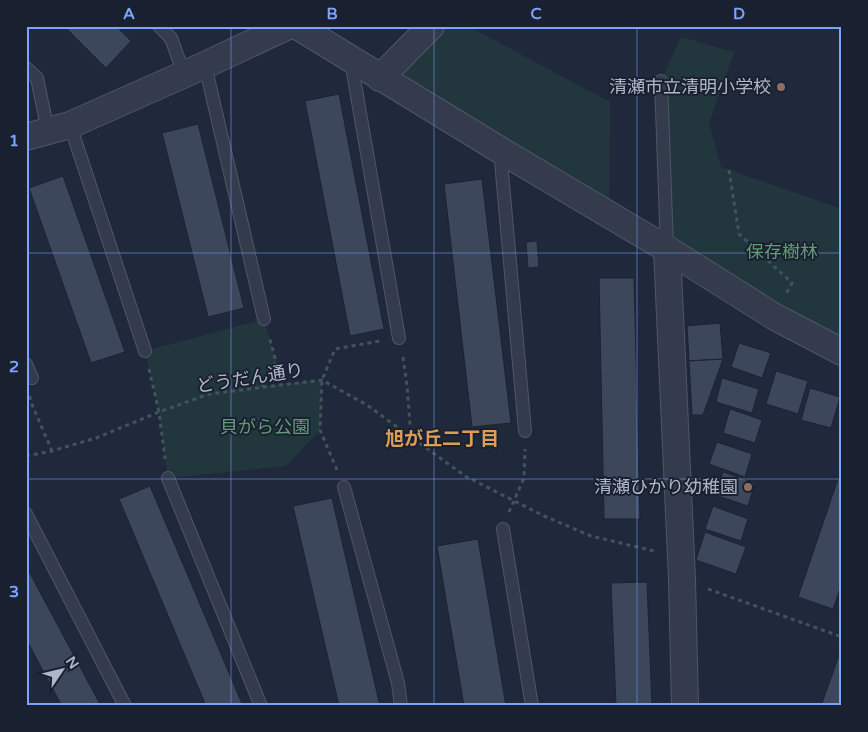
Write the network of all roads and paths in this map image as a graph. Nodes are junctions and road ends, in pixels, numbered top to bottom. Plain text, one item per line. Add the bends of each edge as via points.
1 (159, 26) edge
2 (288, 26) edge
3 (297, 26) edge
4 (431, 26) edge
5 (350, 58) junction
6 (26, 68) edge
7 (195, 70) junction
8 (380, 78) junction
9 (661, 81) dead end
10 (48, 131) edge
11 (500, 150) junction
12 (729, 170) dead end
13 (667, 249) junction
14 (775, 317) junction
15 (264, 319) joint
16 (399, 338) junction
17 (145, 351) joint
18 (842, 352) edge
19 (26, 364) edge
20 (32, 378) joint
21 (322, 380) junction
22 (262, 387) junction
23 (28, 401) edge
24 (159, 412) junction
25 (525, 431) joint
26 (411, 438) junction
27 (52, 451) junction
28 (26, 456) edge
29 (168, 478) joint
30 (344, 487) joint
31 (513, 500) junction
32 (26, 514) edge
33 (503, 529) joint
34 (682, 568) junction
35 (842, 637) edge
36 (125, 706) edge
37 (262, 706) edge
38 (401, 706) edge
39 (532, 706) edge
40 (686, 706) edge

1 - 7 lane
2 - 7 street
3 - 5 street
4 - 8 street
5 - 8 street
5 - 16 lane
6 - 10 lane via 37,78
7 - 10 street
7 - 15 lane
8 - 11 street
9 - 13 lane
10 - 17 lane
11 - 13 street
11 - 25 lane
12 - 14 path via 739,234 792,283
13 - 14 street
13 - 34 street
14 - 18 street
15 - 22 path via 276,362
16 - 21 path via 335,349
16 - 26 path
17 - 24 path
19 - 20 lane
20 - 23 path
21 - 22 path, どうだん通り
21 - 26 path, どうだん通り via 367,405
21 - 30 path via 320,430
22 - 24 path, どうだん通り via 210,394
23 - 27 path
24 - 27 path, どうだん通り via 96,438
24 - 29 path
25 - 31 path via 524,478
26 - 31 path, どうだん通り via 465,476
27 - 28 path, どうだん通り
29 - 37 lane
30 - 38 lane via 398,683
31 - 33 path
31 - 34 path, どうだん通り via 591,536
32 - 36 lane
33 - 39 lane
34 - 35 path, どうだん通り
34 - 40 street

